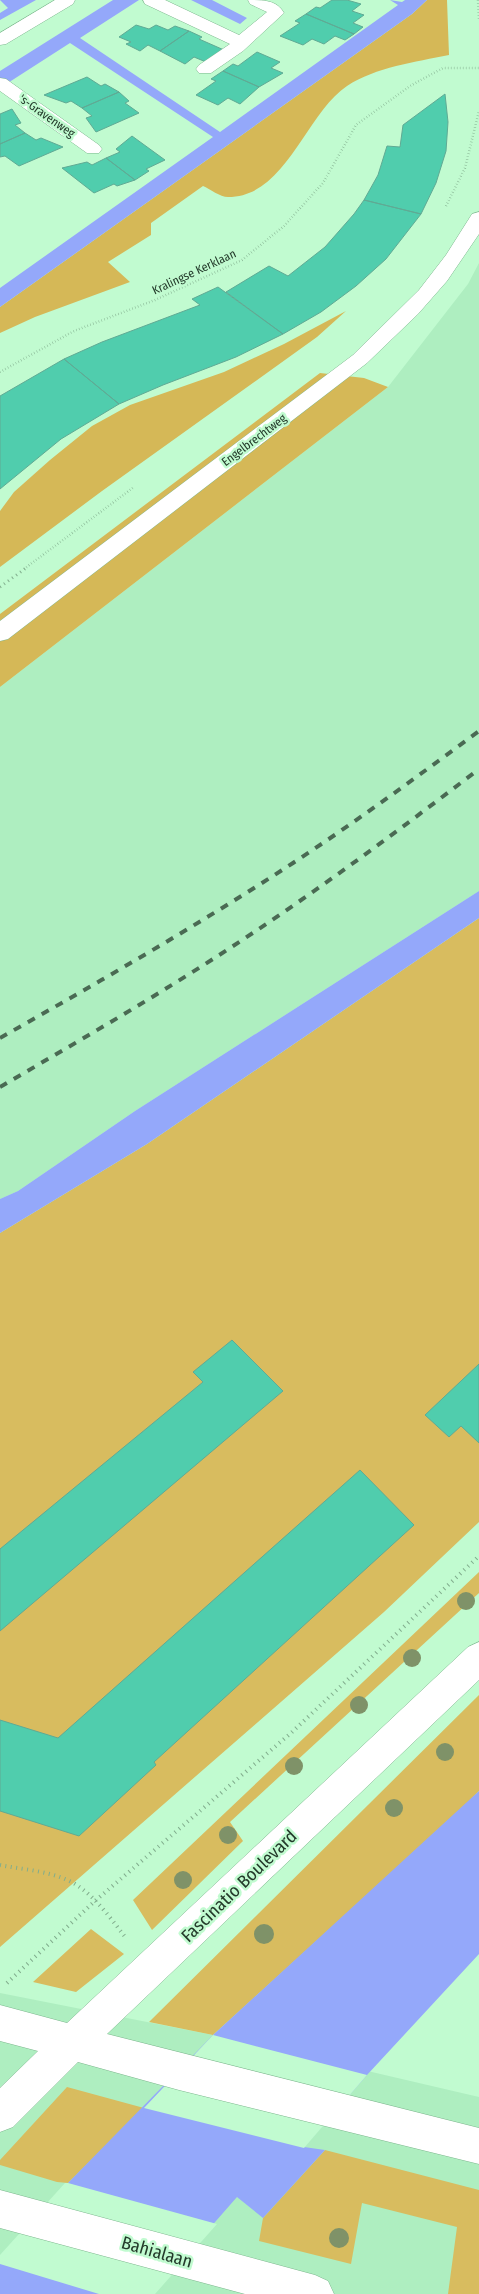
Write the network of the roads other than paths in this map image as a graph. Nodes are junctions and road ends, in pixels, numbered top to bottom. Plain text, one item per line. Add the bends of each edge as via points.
1 (67, 0) edge
2 (151, 0) edge
3 (256, 0) edge
4 (0, 40) edge
5 (239, 44) junction
6 (205, 69) dead end
7 (4, 86) edge
8 (93, 149) dead end
9 (479, 218) edge
10 (0, 633) edge
11 (479, 1658) edge
12 (0, 2023) edge
13 (72, 2043) junction
14 (0, 2114) edge
15 (479, 2146) edge
16 (11, 2212) edge
17 (315, 2294) edge

1 - 4 street
2 - 5 street via 229,36
3 - 5 street via 273,7 276,13
5 - 6 street
7 - 8 street, 's-Gravenweg
9 - 10 street, Engelbrechtweg via 438,281 406,317 360,359
11 - 13 street, Fascinatio Boulevard
12 - 13 street
13 - 14 street, Fascinatio Boulevard
13 - 15 street
16 - 17 street, Bahialaan

